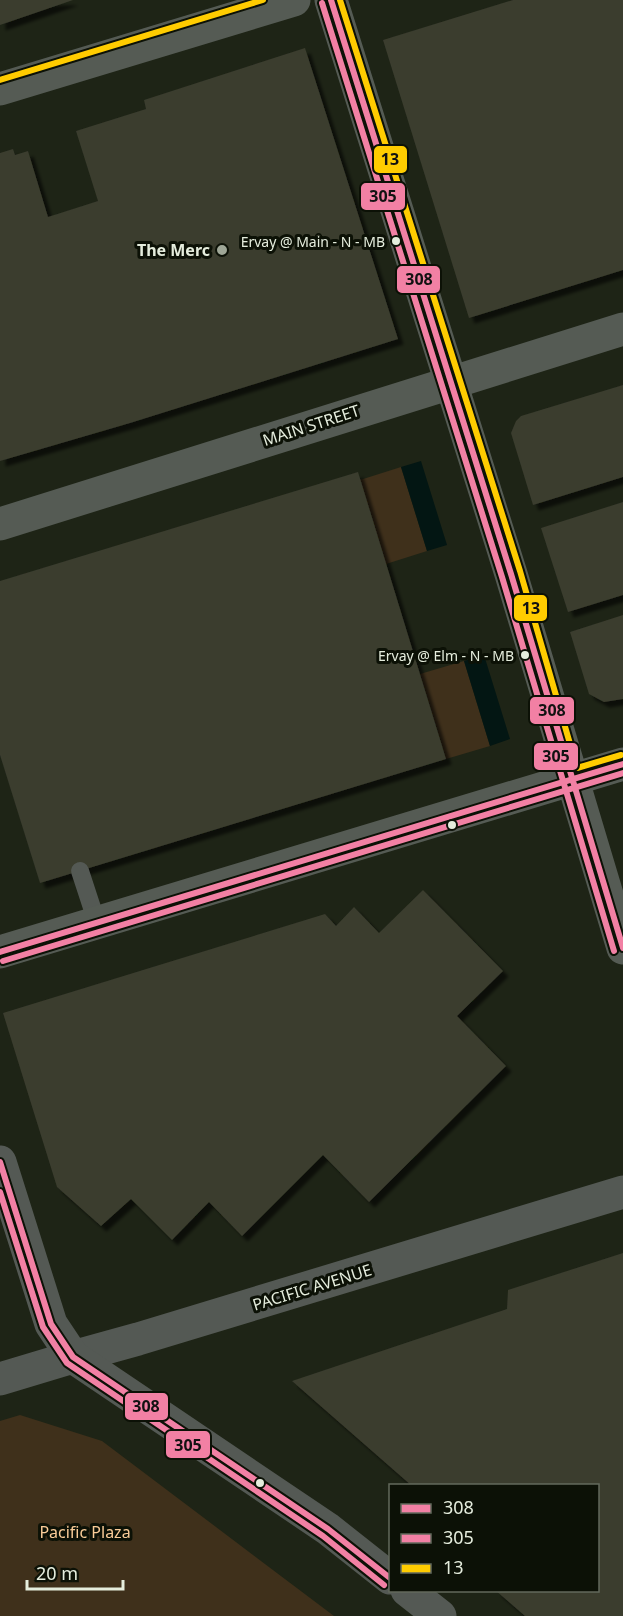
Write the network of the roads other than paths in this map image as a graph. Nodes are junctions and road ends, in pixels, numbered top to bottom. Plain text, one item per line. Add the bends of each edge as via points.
1 (294, 0) edge
2 (331, 0) edge
3 (0, 89) edge
4 (623, 329) edge
5 (450, 382) junction
6 (0, 524) edge
7 (623, 764) edge
8 (571, 779) junction
9 (80, 871) dead end
10 (97, 923) junction
11 (623, 948) edge
12 (0, 952) edge
13 (0, 1162) edge
14 (623, 1192) edge
15 (73, 1357) junction
16 (0, 1379) edge
17 (389, 1577) edge
18 (410, 1592) edge
19 (440, 1616) edge

1 - 3 main road
2 - 5 main road
4 - 5 main road, MAIN STREET
5 - 6 main road, MAIN STREET
5 - 8 main road
7 - 8 main road
8 - 10 main road
8 - 11 main road
9 - 10 lane
10 - 12 main road
13 - 15 street via 51,1324
14 - 15 street, PACIFIC AVENUE
15 - 16 street, PACIFIC AVENUE
15 - 17 street via 318,1522
18 - 19 street

